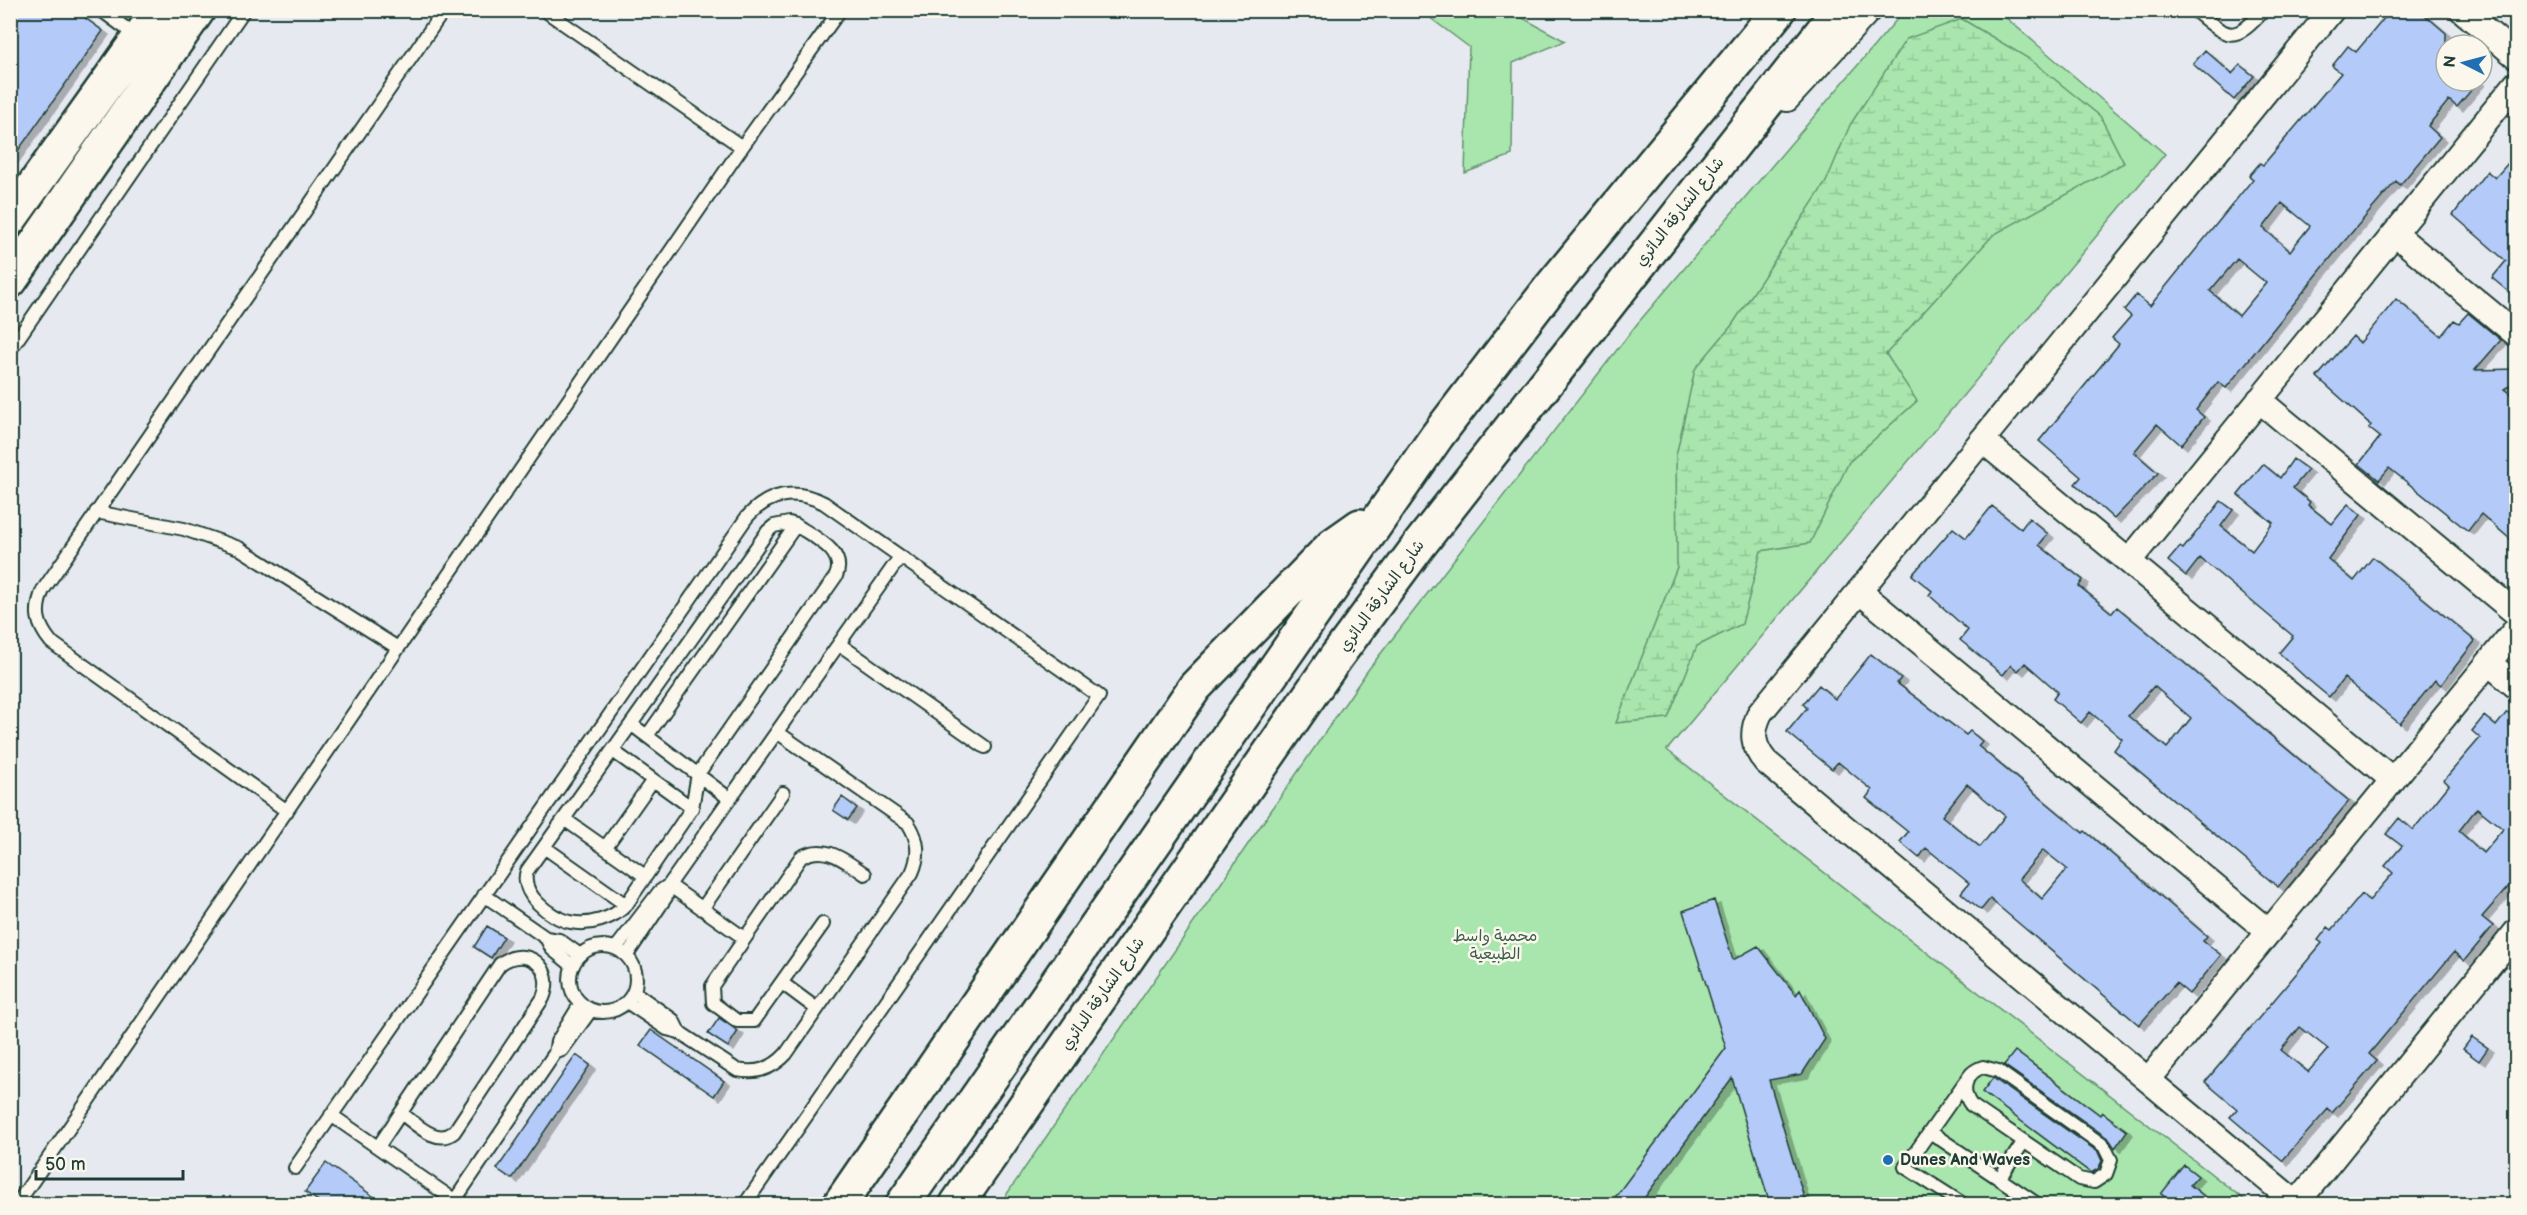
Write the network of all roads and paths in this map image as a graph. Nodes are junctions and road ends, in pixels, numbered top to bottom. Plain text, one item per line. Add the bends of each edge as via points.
1 (100, 10) edge
2 (159, 10) edge
3 (198, 10) edge
4 (244, 10) edge
5 (444, 10) edge
6 (544, 10) edge
7 (840, 10) edge
8 (1779, 10) edge
9 (1839, 10) edge
10 (1869, 10) edge
11 (2194, 10) edge
12 (2264, 10) edge
13 (2332, 10) edge
14 (2462, 10) edge
15 (140, 38) junction
16 (2517, 56) edge
17 (2517, 84) edge
18 (742, 147) junction
19 (1723, 157) junction
20 (16, 205) edge
21 (2395, 234) junction
22 (10, 281) edge
23 (2517, 334) edge
24 (10, 350) edge
25 (2259, 400) junction
26 (1982, 440) junction
27 (96, 512) junction
28 (1382, 512) junction
29 (796, 525) junction
30 (900, 557) junction
31 (2129, 561) junction
32 (1859, 591) junction
33 (2517, 613) edge
34 (2517, 629) edge
35 (839, 644) junction
36 (398, 648) junction
37 (2489, 663) junction
38 (2517, 686) edge
39 (631, 724) junction
40 (777, 732) junction
41 (647, 736) junction
42 (986, 747) dead end
43 (613, 751) junction
44 (573, 767) junction
45 (698, 774) junction
46 (653, 780) junction
47 (2393, 780) junction
48 (591, 781) junction
49 (783, 793) dead end
50 (730, 799) junction
51 (692, 808) junction
52 (287, 811) junction
53 (564, 819) junction
54 (544, 847) junction
55 (605, 848) junction
56 (866, 874) dead end
57 (645, 876) junction
58 (669, 885) junction
59 (484, 895) junction
60 (626, 905) junction
61 (702, 909) junction
62 (823, 924) dead end
63 (2269, 932) junction
64 (2517, 932) edge
65 (546, 938) junction
66 (744, 938) junction
67 (616, 948) junction
68 (580, 955) junction
69 (627, 955) junction
70 (573, 966) junction
71 (782, 983) junction
72 (631, 997) junction
73 (586, 1006) junction
74 (818, 1009) junction
75 (2148, 1080) junction
76 (1965, 1082) junction
77 (401, 1113) junction
78 (332, 1115) junction
79 (1930, 1132) junction
80 (2024, 1141) junction
81 (378, 1147) junction
82 (295, 1168) dead end
83 (1999, 1179) junction
84 (458, 1202) edge
85 (17, 1204) edge
86 (744, 1204) edge
87 (840, 1204) edge
88 (903, 1204) edge
89 (957, 1204) edge
90 (1964, 1204) edge
91 (2037, 1204) edge
92 (2296, 1204) edge

1 - 15 lane
2 - 15 main road
3 - 22 main road
4 - 24 lane
5 - 27 lane
6 - 18 lane
7 - 18 lane
8 - 28 main road via 1551,287
9 - 19 main road, شارع الشارقة الدائري
10 - 19 street via 1787,99
11 - 12 lane via 2218,30 2230,34 2244,31
13 - 26 street
14 - 16 street
15 - 20 main road
17 - 21 street
18 - 36 lane
19 - 89 main road, شارع الشارقة الدائري via 1458,494 1337,656
21 - 23 street
21 - 25 street
25 - 31 street
25 - 33 street
26 - 31 street
26 - 32 street
27 - 36 lane via 184,529 239,548
27 - 52 lane via 37,603 42,631 51,642
28 - 87 main road via 1333,545 1195,687
28 - 88 main road
29 - 39 lane via 781,524 768,531
29 - 41 lane
29 - 45 lane via 833,552 839,570
30 - 35 lane
30 - 44 lane via 811,496 782,494 762,502 747,517
30 - 86 lane via 1099,696
31 - 47 street
32 - 63 street
32 - 75 street via 1760,714 1753,734 1759,754
34 - 37 street
35 - 40 lane
35 - 42 lane
36 - 52 lane
37 - 38 street
37 - 47 street
39 - 41 lane
39 - 43 lane
40 - 50 lane
40 - 74 lane via 900,815 917,842 912,873
41 - 45 lane
43 - 46 lane
43 - 48 lane
44 - 48 lane
44 - 59 lane
45 - 50 lane
45 - 51 lane
46 - 51 lane
46 - 55 lane
47 - 63 street
48 - 53 lane
49 - 61 lane
50 - 58 lane
51 - 57 lane
52 - 85 lane
53 - 54 lane
53 - 55 lane
54 - 60 lane
54 - 60 lane via 527,871 525,887 530,897 554,914 573,923 603,920
55 - 57 lane
56 - 66 lane via 825,851 801,857
57 - 60 lane
58 - 61 lane
58 - 67 lane via 658,892
58 - 69 lane via 666,897
59 - 65 lane
59 - 78 lane
61 - 66 lane
62 - 71 lane
63 - 75 street
64 - 92 street
65 - 68 lane via 559,940
65 - 70 lane via 552,949
66 - 71 lane via 712,986 713,1003 737,1021 748,1023 759,1017
67 - 68 lane via 597,946
67 - 69 lane
68 - 70 lane
69 - 72 lane via 636,973
70 - 73 lane via 571,986
71 - 74 lane
72 - 73 lane via 610,1011
72 - 74 lane via 673,1020 679,1032 737,1070 770,1068 786,1054
73 - 84 lane via 557,1042 555,1053
75 - 92 street
76 - 79 lane
76 - 80 lane via 1966,1098 1971,1105
76 - 80 lane via 1983,1067 1998,1071 2104,1146 2110,1167 2101,1179 2086,1182
77 - 77 lane via 500,964 507,958 525,956 541,965 548,981 543,998 454,1132 437,1137
77 - 81 lane
78 - 81 lane
78 - 82 lane
79 - 83 lane
79 - 90 lane via 1905,1167
80 - 83 lane
81 - 84 lane
83 - 91 lane

